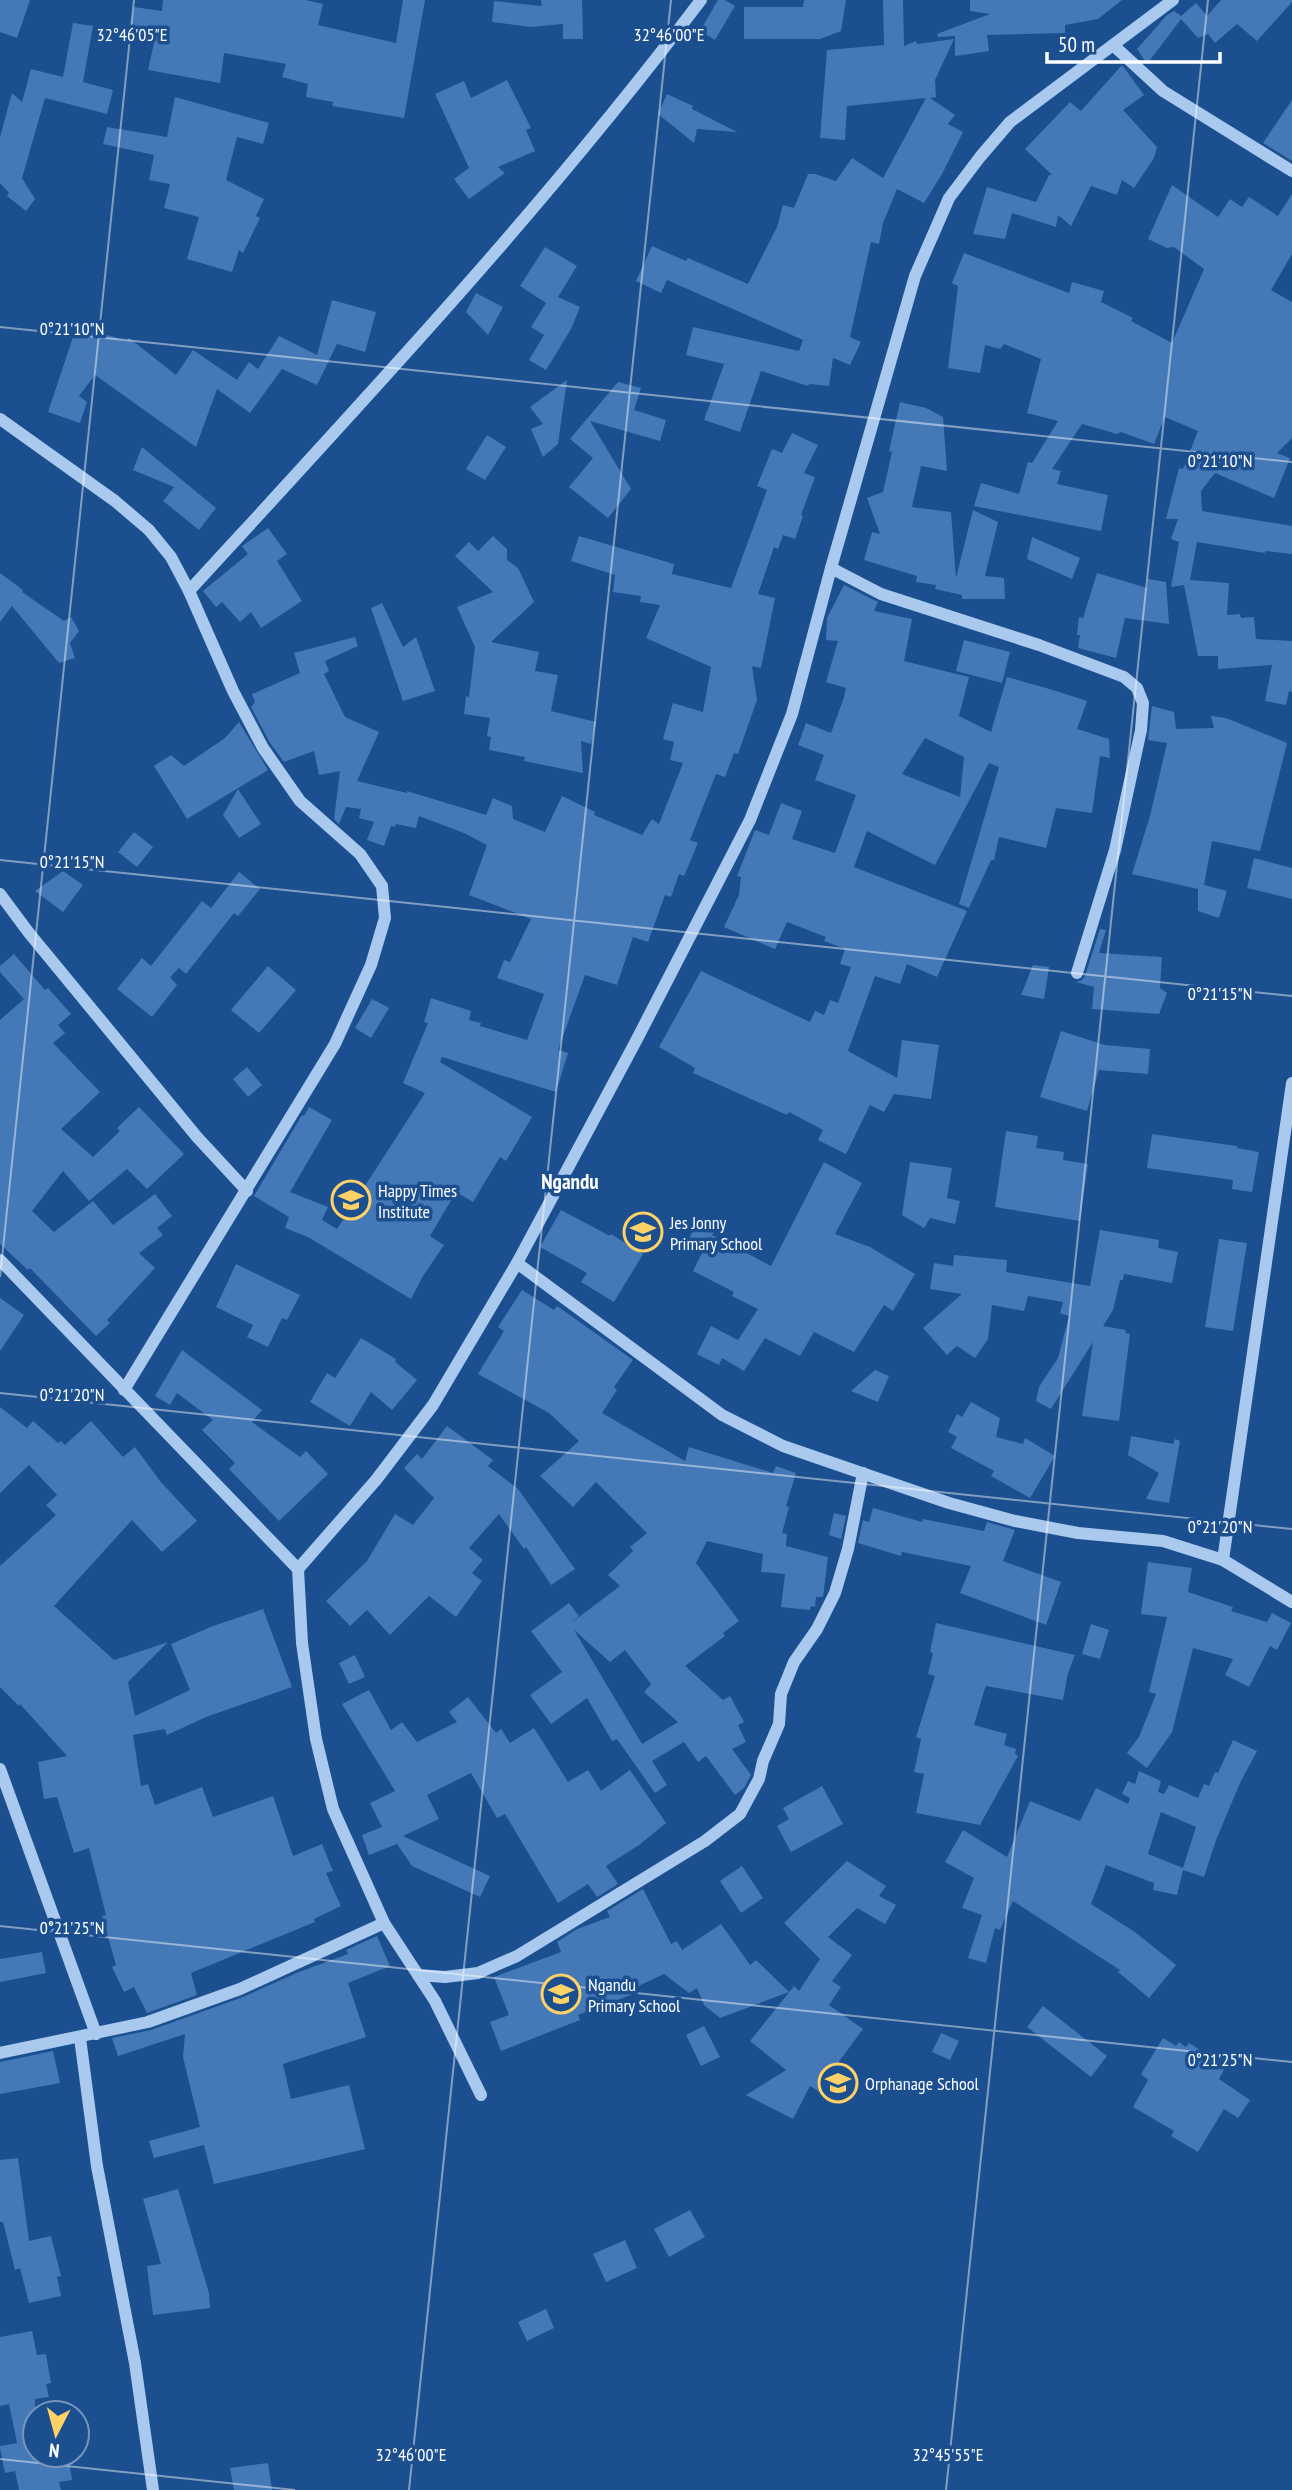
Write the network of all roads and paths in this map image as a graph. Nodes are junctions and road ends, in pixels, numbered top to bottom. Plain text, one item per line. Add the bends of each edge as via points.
1 (701, 0) edge
2 (1172, 0) edge
3 (1113, 45) junction
4 (1292, 171) edge
5 (0, 419) edge
6 (831, 568) junction
7 (189, 591) junction
8 (0, 894) edge
9 (1077, 973) dead end
10 (1292, 1083) edge
11 (247, 1191) junction
12 (0, 1260) edge
13 (517, 1264) junction
14 (124, 1390) junction
15 (863, 1473) junction
16 (1223, 1560) junction
17 (298, 1569) junction
18 (1292, 1602) edge
19 (0, 1769) edge
20 (384, 1923) junction
21 (418, 1975) junction
22 (96, 2034) junction
23 (80, 2038) junction
24 (0, 2053) edge
25 (481, 2095) dead end
26 (153, 2490) edge

1 - 7 street via 651,66 457,295
2 - 3 street
3 - 4 street via 1163,91
3 - 6 street via 1010,122 949,198 915,275
5 - 7 street via 116,501 149,530 171,556
6 - 9 street via 881,594 1039,645 1124,677 1137,688 1143,703 1141,730 1115,850
6 - 13 street via 792,713 750,820
7 - 11 street via 263,748 300,801 360,853 382,886 385,918 371,965 335,1044
8 - 11 street via 197,1137
10 - 16 street
11 - 14 street
12 - 14 street
13 - 15 street via 722,1415 783,1446
13 - 17 street via 433,1405 376,1480
14 - 17 street
15 - 16 street via 1015,1521 1163,1541
15 - 21 street via 835,1593 794,1662 781,1694 779,1724 740,1814 705,1841 517,1956 478,1973
16 - 18 street
17 - 20 street via 302,1643 316,1739 333,1809
19 - 22 street
20 - 21 street
20 - 22 street via 240,1989 148,2022
21 - 25 street
22 - 23 street
23 - 24 street
23 - 26 street via 97,2166 135,2363

